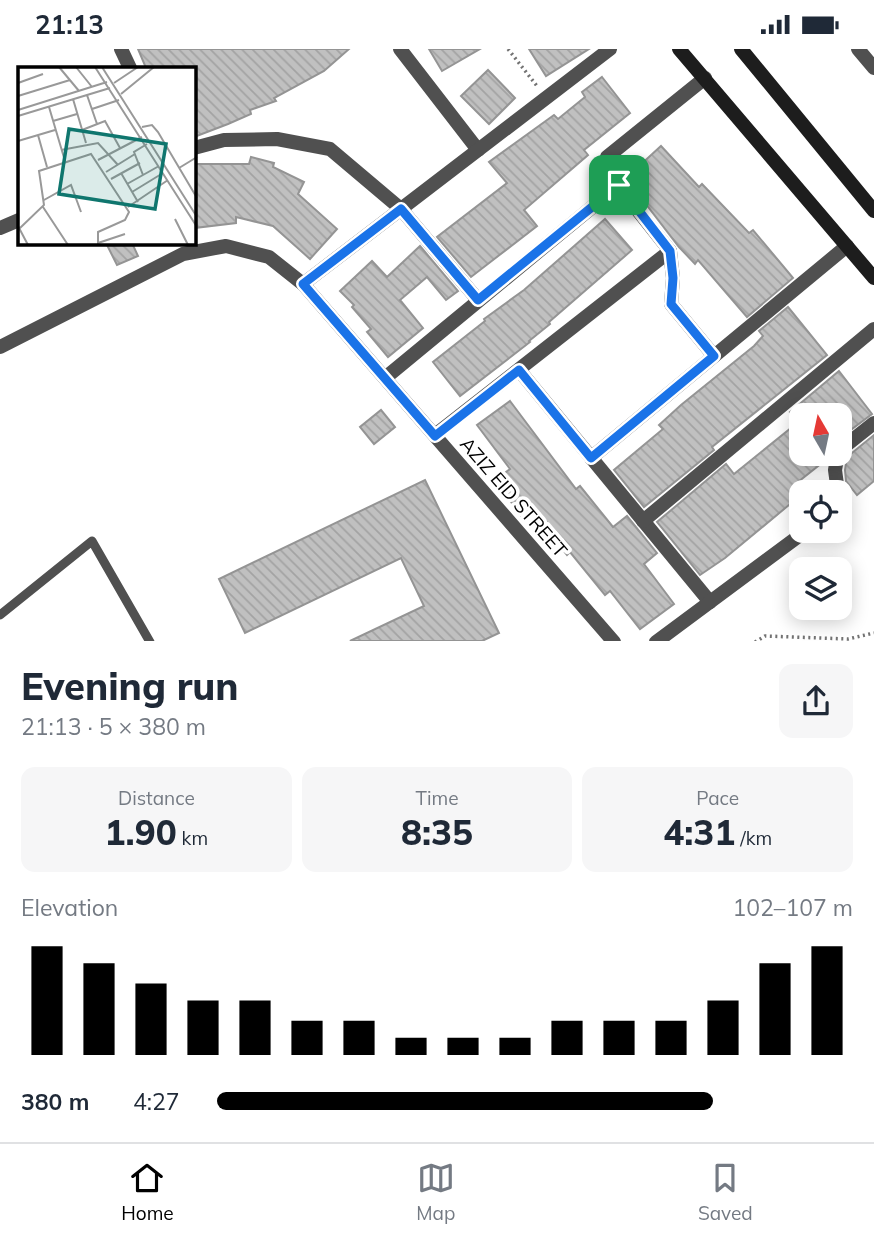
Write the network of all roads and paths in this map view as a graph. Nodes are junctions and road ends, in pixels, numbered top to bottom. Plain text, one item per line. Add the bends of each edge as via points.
1 (121, 49) edge
2 (400, 49) edge
3 (508, 49) edge
4 (610, 49) edge
5 (679, 49) edge
6 (741, 49) edge
7 (858, 49) edge
8 (130, 67) edge
9 (874, 68) edge
10 (705, 78) junction
11 (546, 98) junction
12 (196, 148) edge
13 (478, 150) junction
14 (619, 185) junction
15 (401, 209) junction
16 (874, 211) edge
17 (18, 220) edge
18 (0, 228) edge
19 (847, 246) junction
20 (670, 251) junction
21 (873, 277) edge
22 (303, 284) junction
23 (478, 300) junction
24 (874, 329) edge
25 (2, 341) edge
26 (714, 356) junction
27 (519, 370) junction
28 (385, 378) junction
29 (874, 423) edge
30 (435, 436) junction
31 (852, 441) edge
32 (591, 458) junction
33 (643, 521) junction
34 (789, 543) edge
35 (710, 602) junction
36 (0, 615) edge
37 (874, 633) edge
38 (149, 641) edge
39 (613, 641) edge
40 (657, 641) edge
41 (757, 641) edge

1 - 8 street
2 - 13 street
3 - 11 path
4 - 11 street
5 - 10 street
6 - 16 street
7 - 9 street
10 - 14 street via 607,157 604,168
10 - 19 street
11 - 13 street
12 - 15 street via 224,141 277,139 330,149
13 - 15 street
14 - 20 street
14 - 23 street
15 - 22 street
15 - 23 street
17 - 18 street
19 - 21 street
19 - 26 street
20 - 26 street via 671,304
20 - 27 street
22 - 25 street, AZIZ EID STREET via 269,257 226,246 183,254
22 - 28 street, AZIZ EID STREET
23 - 28 street
24 - 33 street
26 - 32 street
27 - 30 street
27 - 32 street
28 - 30 street, AZIZ EID STREET
29 - 31 street
30 - 39 street, AZIZ EID STREET
32 - 33 street
33 - 35 street
34 - 35 street
35 - 40 street
36 - 38 lane via 92,541
37 - 41 path via 848,639 765,636

